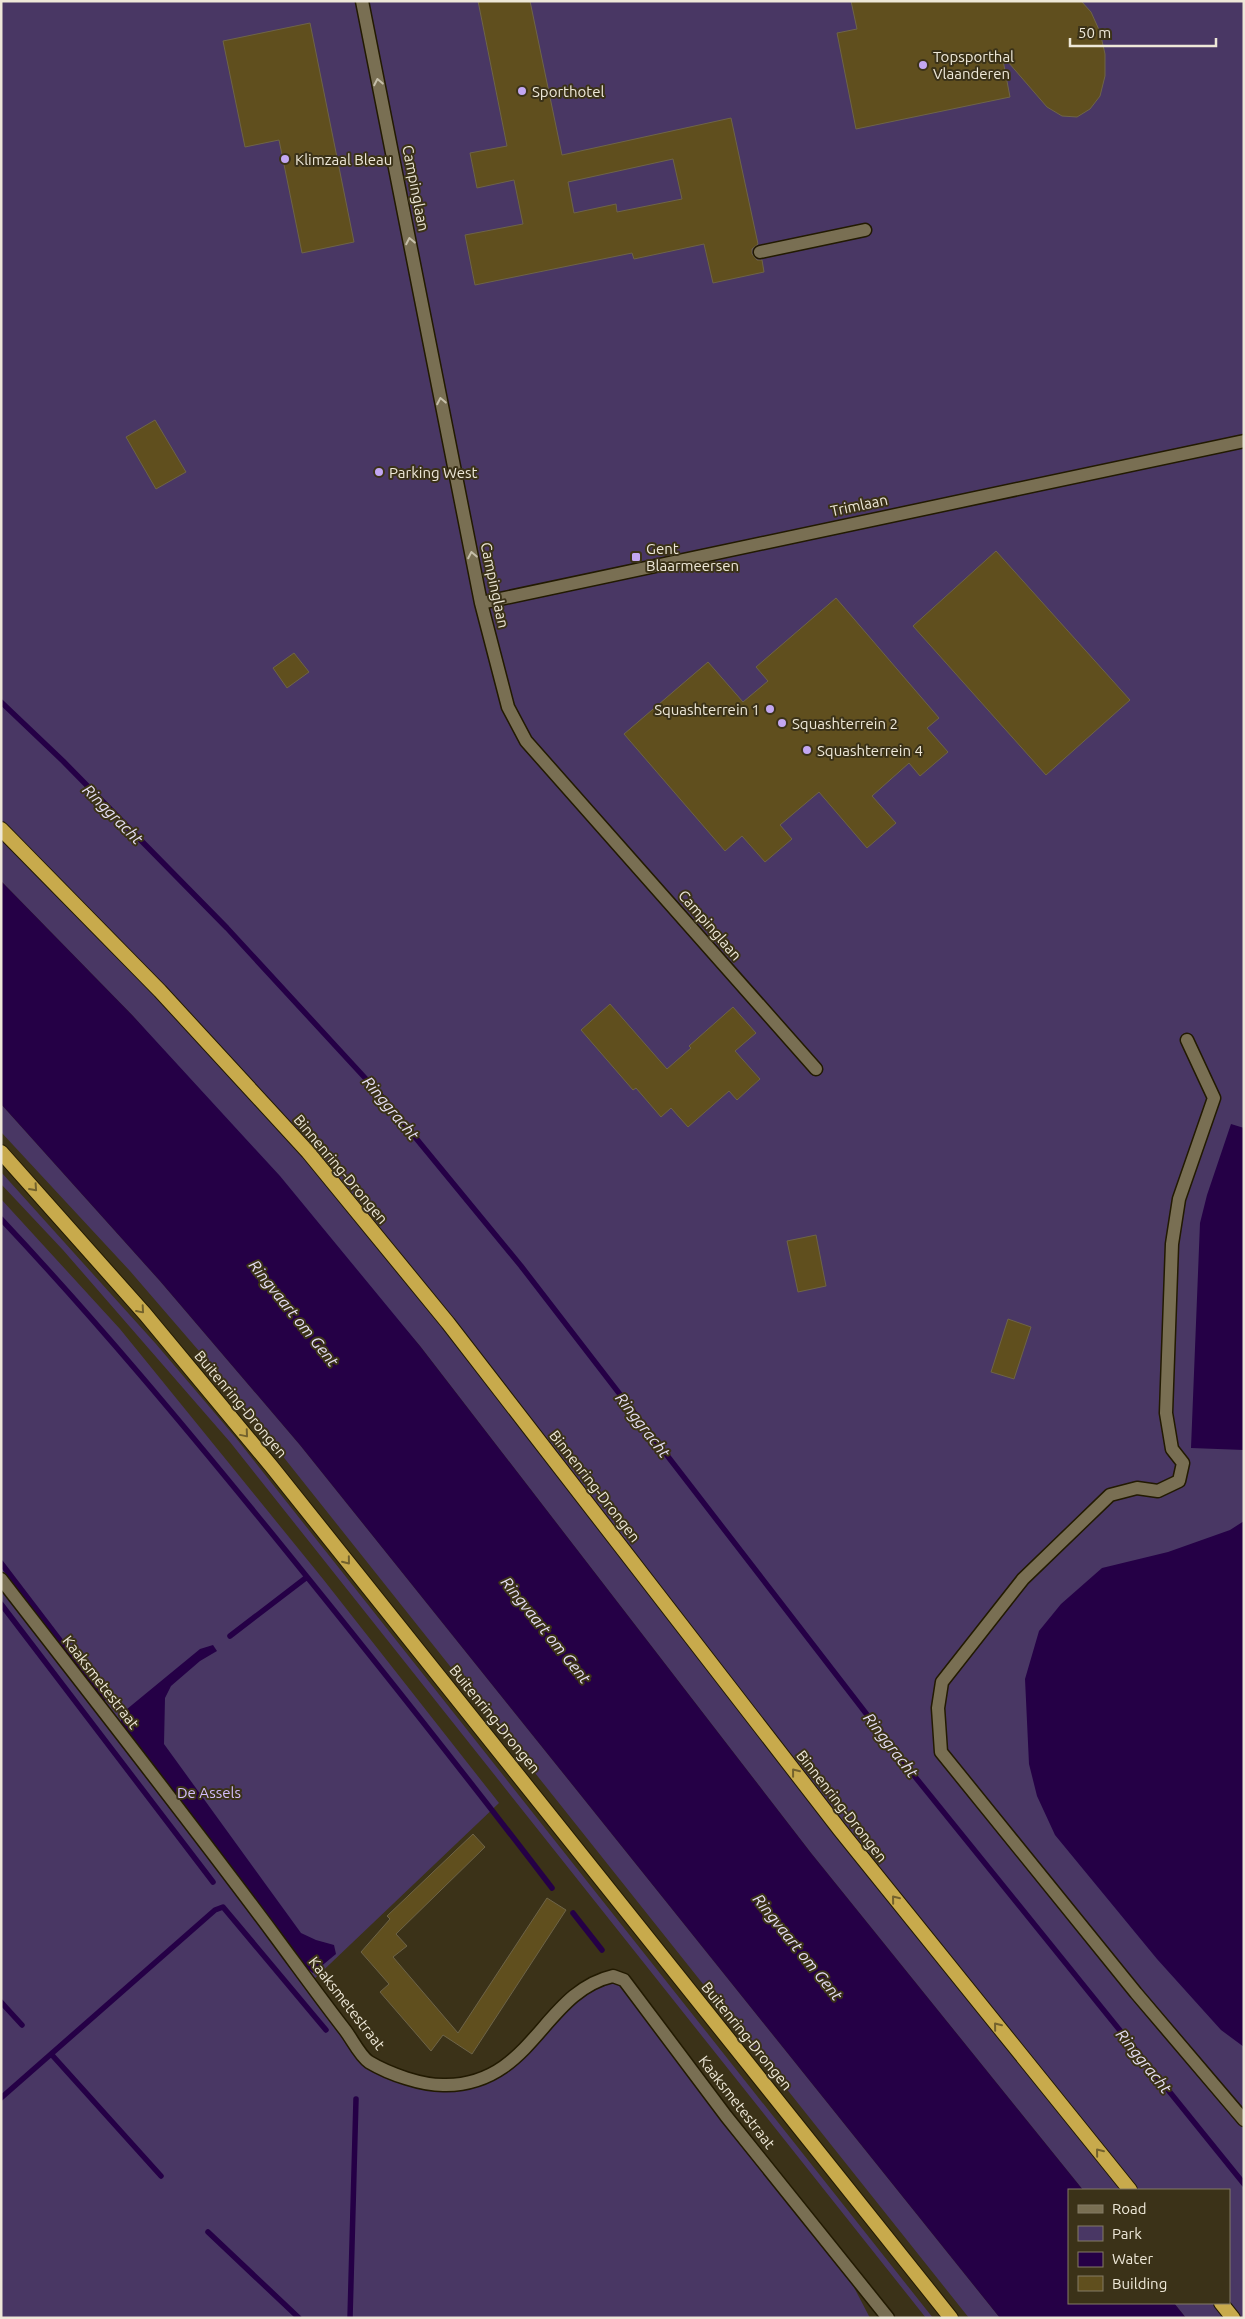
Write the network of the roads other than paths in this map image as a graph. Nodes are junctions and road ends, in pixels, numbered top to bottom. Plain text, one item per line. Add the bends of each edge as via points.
1 (362, 1) edge
2 (866, 230) dead end
3 (760, 252) dead end
4 (1244, 441) edge
5 (481, 603) junction
6 (1, 829) edge
7 (1187, 1040) dead end
8 (816, 1069) dead end
9 (1, 1152) edge
10 (1, 1579) edge
11 (1244, 2120) edge
12 (1129, 2189) edge
13 (1222, 2304) edge
14 (888, 2318) edge
15 (951, 2318) edge
16 (1233, 2318) edge

5 -> 1 street, Campinglaan
2 - 3 street
4 - 5 street, Trimlaan
5 - 8 street, Campinglaan via 508,707 526,741
12 -> 6 highway, Binnenring-Drongen via 846,1838 448,1323 308,1152 160,991
7 - 11 street via 1214,1098 1179,1199 1172,1244 1166,1413 1172,1449 1183,1463 1179,1481 1158,1490 1137,1488 1110,1496 1022,1579 942,1682 938,1708 941,1752 1136,1993
9 -> 15 highway, Buitenring-Drongen via 145,1314 272,1467
10 - 14 street, Kaaksmetestraat via 228,1873 368,2061 412,2080 445,2086 479,2082 504,2068 588,1984 613,1976 624,1980 726,2116
13 - 16 highway

